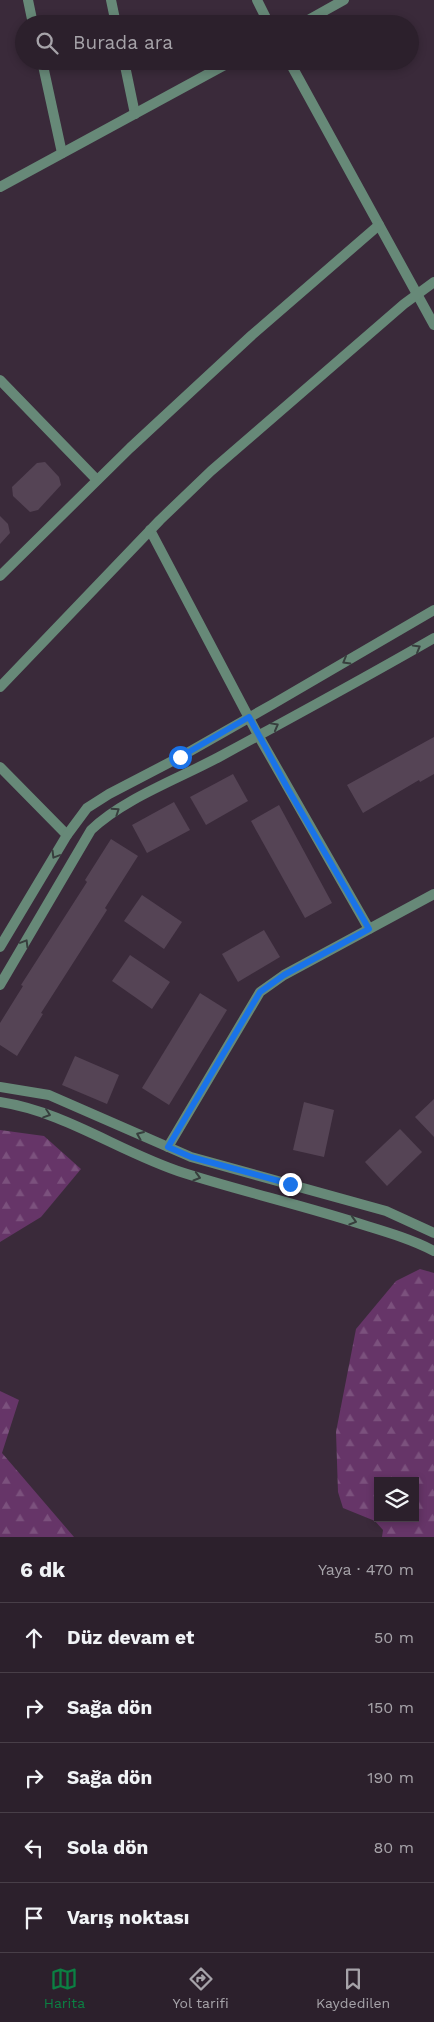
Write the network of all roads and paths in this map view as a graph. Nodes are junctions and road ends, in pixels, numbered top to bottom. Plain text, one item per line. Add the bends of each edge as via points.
1 (28, 0) edge
2 (111, 0) edge
3 (257, 0) edge
4 (344, 0) edge
5 (31, 15) edge
6 (114, 15) edge
7 (264, 15) edge
8 (317, 15) edge
9 (44, 70) edge
10 (126, 70) edge
11 (216, 70) edge
12 (294, 70) edge
13 (136, 114) junction
14 (62, 153) junction
15 (0, 187) edge
16 (379, 225) junction
17 (434, 282) edge
18 (417, 294) junction
19 (434, 325) edge
20 (0, 380) edge
21 (97, 480) junction
22 (150, 530) junction
23 (0, 576) edge
24 (434, 610) edge
25 (434, 638) edge
26 (0, 687) edge
27 (249, 717) junction
28 (258, 735) junction
29 (0, 766) edge
30 (67, 835) junction
31 (434, 894) edge
32 (369, 929) junction
33 (0, 947) edge
34 (0, 985) edge
35 (0, 1086) edge
36 (0, 1102) edge
37 (168, 1147) junction
38 (434, 1233) edge
39 (434, 1251) edge

1 - 5 street
2 - 6 street
3 - 7 street
4 - 8 street
9 - 14 street
10 - 13 street
11 - 13 street
12 - 16 street
13 - 14 street
14 - 15 street
16 - 18 street
16 - 21 street via 252,335
17 - 18 street
18 - 19 street
18 - 22 street via 211,471
20 - 21 street
21 - 23 street
22 - 26 street
22 - 27 street
24 -> 27 street
28 -> 25 street
27 - 28 street
27 - 30 street via 94,803
28 - 32 street
34 -> 28 street via 91,830 123,806
29 - 30 street
30 -> 33 street
31 - 32 street
32 - 37 street via 284,975 260,992
37 -> 35 street via 49,1096
36 -> 39 street via 49,1114 182,1172 355,1222
37 - 38 street via 191,1157 386,1211

